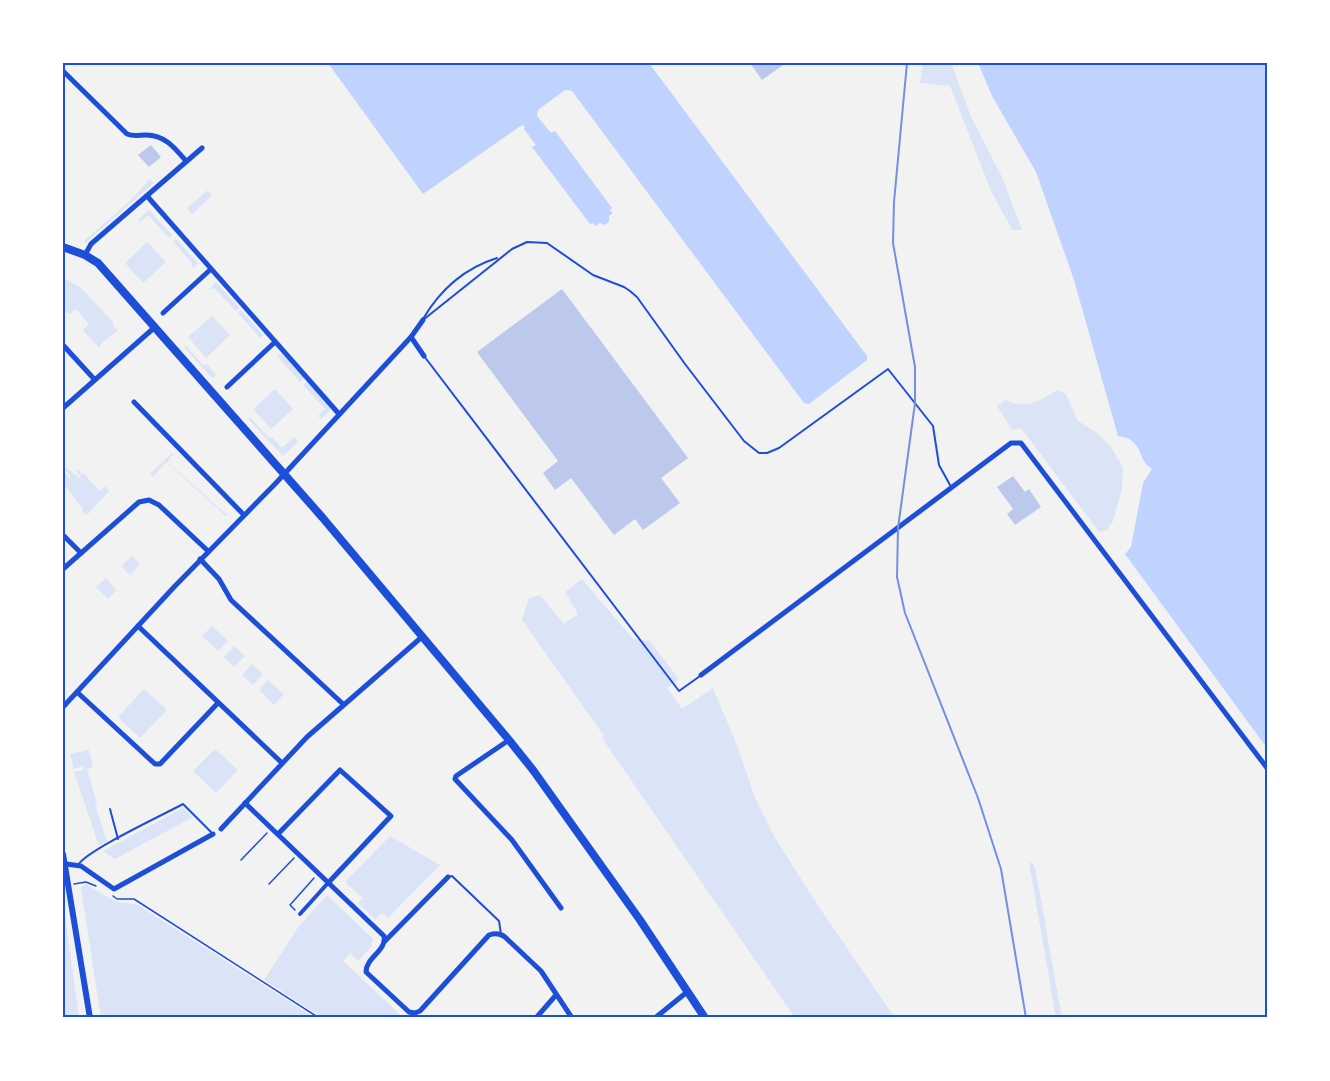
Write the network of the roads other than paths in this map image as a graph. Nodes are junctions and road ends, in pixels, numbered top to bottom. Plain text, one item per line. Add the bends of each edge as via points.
1 (63, 71) edge
2 (202, 148) dead end
3 (186, 161) junction
4 (147, 196) junction
5 (63, 247) edge
6 (85, 255) junction
7 (500, 257) junction
8 (211, 269) junction
9 (163, 313) dead end
10 (423, 320) junction
11 (155, 327) junction
12 (411, 337) junction
13 (275, 342) junction
14 (63, 345) edge
15 (424, 356) joint
16 (95, 380) junction
17 (227, 387) dead end
18 (134, 402) dead end
19 (63, 408) edge
20 (339, 414) junction
21 (284, 474) junction
22 (952, 488) junction
23 (244, 515) junction
24 (63, 535) edge
25 (208, 551) junction
26 (81, 554) junction
27 (200, 560) junction
28 (63, 569) edge
29 (138, 626) junction
30 (423, 636) junction
31 (701, 675) joint
32 (77, 692) junction
33 (218, 703) junction
34 (343, 704) junction
35 (63, 707) edge
36 (509, 740) junction
37 (282, 763) junction
38 (1267, 768) edge
39 (245, 802) junction
40 (110, 809) dead end
41 (221, 829) dead end
42 (213, 834) joint
43 (278, 834) junction
44 (118, 839) junction
45 (63, 854) edge
46 (66, 864) junction
47 (78, 865) junction
48 (448, 877) joint
49 (329, 882) junction
50 (561, 908) dead end
51 (300, 914) road end
52 (501, 934) junction
53 (385, 941) junction
54 (687, 992) junction
55 (556, 995) junction
56 (90, 1018) edge
57 (536, 1018) edge
58 (572, 1018) edge
59 (656, 1018) edge
60 (705, 1018) edge

1 - 3 street via 127,134 163,138
2 - 3 street
3 - 4 street
4 - 6 street via 91,244
4 - 8 street
5 - 6 main road
6 - 11 main road
7 - 10 lane
7 - 10 lane via 478,264 458,277 432,303
7 - 22 lane via 527,242 547,243 593,275 630,291 744,441 759,453 779,448 888,369 933,426 939,465
8 - 9 street
8 - 13 street
10 - 12 street
11 - 16 street
11 - 21 main road
12 - 15 street
12 - 20 street
13 - 17 street
13 - 20 street
14 - 16 street
15 - 31 lane via 679,691
16 - 19 street
18 - 23 street
20 - 21 street
21 - 23 street
21 - 30 main road
22 - 31 street
22 - 38 street via 1007,446 1016,442 1025,446
23 - 25 street
24 - 26 street
25 - 26 street via 159,505 145,500
25 - 27 street
26 - 28 street
27 - 29 street
27 - 34 street via 219,579 231,600
29 - 32 street
29 - 33 street
30 - 34 street
30 - 36 main road
32 - 33 street via 155,764 160,764
32 - 35 street
33 - 37 street
34 - 37 street
36 - 50 street via 455,779 512,840
36 - 54 main road via 640,920
37 - 39 street
39 - 41 street
39 - 43 street
40 - 44 lane
42 - 44 lane via 183,804
42 - 47 street via 117,888 108,887
43 - 49 street
43 - 49 street via 340,770 391,816
44 - 47 lane
45 - 46 street
46 - 47 street
46 - 56 street
48 - 52 lane via 452,876 499,921
48 - 53 street
49 - 51 street
49 - 53 street
52 - 53 street via 489,935 415,1013 409,1012 366,972 367,963
52 - 55 street via 541,970
54 - 59 street
54 - 60 main road
55 - 57 street
55 - 58 street

